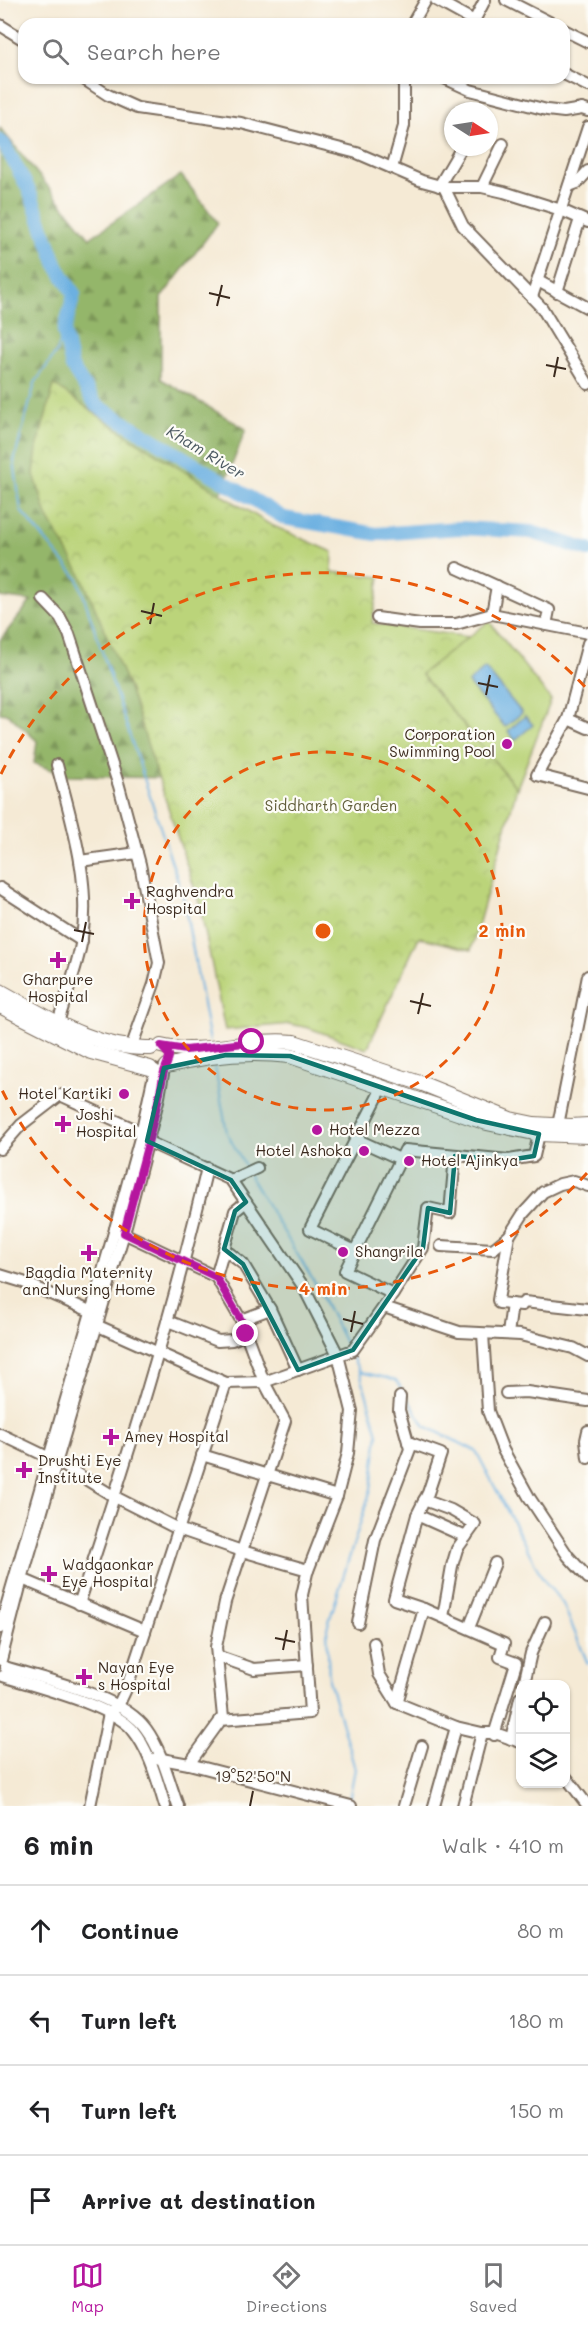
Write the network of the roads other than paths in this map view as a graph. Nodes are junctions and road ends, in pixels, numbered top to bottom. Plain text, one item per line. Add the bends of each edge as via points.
1 (426, 0) edge
2 (436, 0) edge
3 (485, 0) edge
4 (506, 0) edge
5 (416, 18) edge
6 (465, 18) edge
7 (474, 18) edge
8 (541, 18) edge
9 (0, 25) edge
10 (570, 33) edge
11 (18, 36) edge
12 (588, 42) edge
13 (570, 77) edge
14 (91, 84) edge
15 (404, 84) edge
16 (457, 84) edge
17 (588, 86) edge
18 (588, 111) edge
19 (588, 127) edge
20 (503, 144) dead end
21 (456, 156) edge
22 (392, 168) junction
23 (588, 171) edge
24 (569, 186) junction
25 (441, 187) junction
26 (482, 187) junction
27 (561, 210) junction
28 (584, 220) edge
29 (538, 281) junction
30 (557, 292) junction
31 (532, 297) junction
32 (588, 308) edge
33 (588, 384) edge
34 (457, 568) dead end
35 (497, 586) junction
36 (43, 599) dead end
37 (492, 614) junction
38 (377, 618) dead end
39 (546, 625) junction
40 (588, 633) edge
41 (588, 643) edge
42 (568, 718) junction
43 (588, 728) edge
44 (57, 765) dead end
45 (588, 788) edge
46 (137, 853) junction
47 (80, 861) junction
48 (0, 888) edge
49 (82, 941) junction
50 (588, 976) edge
51 (0, 991) edge
52 (0, 1006) edge
53 (58, 1023) junction
54 (156, 1047) junction
55 (131, 1048) junction
56 (225, 1050) junction
57 (187, 1055) junction
58 (159, 1068) junction
59 (383, 1086) junction
60 (558, 1125) junction
61 (588, 1125) edge
62 (539, 1134) junction
63 (588, 1136) edge
64 (142, 1137) junction
65 (356, 1140) junction
66 (0, 1149) edge
67 (455, 1156) junction
68 (400, 1160) junction
69 (207, 1168) junction
70 (257, 1168) dead end
71 (231, 1180) junction
72 (588, 1186) edge
73 (246, 1202) junction
74 (120, 1231) junction
75 (509, 1236) junction
76 (441, 1246) dead end
77 (224, 1249) junction
78 (355, 1251) junction
79 (185, 1263) junction
80 (0, 1275) edge
81 (216, 1277) junction
82 (393, 1294) junction
83 (512, 1304) junction
84 (384, 1308) junction
85 (588, 1308) edge
86 (270, 1309) junction
87 (90, 1311) junction
88 (241, 1320) junction
89 (168, 1321) junction
90 (96, 1325) junction
91 (246, 1334) junction
92 (483, 1334) junction
93 (508, 1334) junction
94 (158, 1354) junction
95 (338, 1355) junction
96 (588, 1356) edge
97 (298, 1370) junction
98 (264, 1382) junction
99 (226, 1383) junction
100 (506, 1393) dead end
101 (400, 1396) dead end
102 (588, 1401) edge
103 (588, 1431) edge
104 (0, 1434) edge
105 (408, 1442) junction
106 (202, 1455) junction
107 (588, 1458) edge
108 (52, 1459) junction
109 (267, 1475) junction
110 (337, 1496) junction
111 (115, 1497) junction
112 (424, 1500) junction
113 (417, 1515) junction
114 (178, 1529) junction
115 (466, 1537) junction
116 (242, 1551) junction
117 (495, 1563) dead end
118 (308, 1570) junction
119 (22, 1578) junction
120 (588, 1578) edge
121 (79, 1604) junction
122 (424, 1609) junction
123 (443, 1617) junction
124 (545, 1622) dead end
125 (358, 1623) dead end
126 (0, 1628) edge
127 (469, 1628) junction
128 (145, 1631) junction
129 (374, 1643) dead end
130 (217, 1656) junction
131 (307, 1665) junction
132 (2, 1668) edge
133 (525, 1680) edge
134 (397, 1703) junction
135 (113, 1709) junction
136 (220, 1720) junction
137 (456, 1727) junction
138 (488, 1734) junction
139 (516, 1740) edge
140 (422, 1746) dead end
141 (155, 1758) junction
142 (189, 1764) junction
143 (570, 1782) edge
144 (90, 1806) edge
145 (165, 1806) edge
146 (178, 1806) edge
147 (351, 1806) edge
148 (404, 1806) edge
149 (434, 1806) edge
150 (463, 1806) edge
151 (588, 1806) edge

1 - 5 street
2 - 6 street
3 - 7 street
4 - 8 street
9 - 11 street
10 - 12 street
13 - 17 street
14 - 22 street via 137,108 241,123 357,153
15 - 22 street via 404,126
16 - 18 street via 547,110
19 - 24 street
20 - 26 street
21 - 25 street
22 - 25 street
23 - 24 street
24 - 27 street
25 - 26 street
25 - 31 street via 463,226
26 - 27 street
27 - 28 street
27 - 29 street
28 - 30 street
29 - 30 street
29 - 31 street
30 - 32 street
31 - 33 street
34 - 35 street
35 - 37 street
35 - 39 street via 549,610
36 - 46 street via 69,634
37 - 38 street via 456,624
37 - 39 street
39 - 40 street
41 - 42 street
42 - 43 street
42 - 45 street via 537,775
44 - 47 street
46 - 47 street
46 - 55 street via 159,963
47 - 49 street
48 - 49 street
49 - 53 street
50 - 60 street
51 - 53 main road
52 - 58 main road via 91,1052
53 - 55 main road via 95,1040
54 - 55 main road
54 - 57 main road
54 - 58 main road via 169,1055
54 - 58 main road via 145,1058
56 - 57 main road
56 - 59 main road via 290,1056
56 - 60 main road via 272,1040 294,1042 423,1084 496,1115
57 - 58 main road
58 - 64 street via 159,1097
59 - 62 main road via 476,1120
59 - 65 street
60 - 61 main road
62 - 63 main road
62 - 67 street via 534,1156 508,1160
64 - 66 street via 60,1095 21,1125
64 - 69 street
64 - 74 street
65 - 68 street
65 - 78 street via 310,1229
67 - 68 street via 405,1150
67 - 82 street via 450,1213 428,1208 423,1248
68 - 78 street
69 - 71 street
69 - 79 street
70 - 71 street
71 - 73 street
72 - 75 street via 574,1181 543,1191
73 - 77 street via 235,1211
73 - 95 street via 303,1286
74 - 79 street
74 - 87 street
74 - 90 street
75 - 76 street via 493,1249
75 - 83 street via 498,1300
77 - 81 street
77 - 86 street via 243,1264
78 - 82 street via 345,1271
79 - 81 street
79 - 89 street
80 - 87 street
81 - 88 street
82 - 84 street
83 - 85 street
83 - 93 street
84 - 92 street via 459,1332
84 - 95 street via 353,1350
86 - 88 street
86 - 97 street
87 - 108 street
88 - 91 street
89 - 91 street via 218,1341
89 - 94 street
90 - 94 street
90 - 108 street
91 - 98 street
92 - 93 street
92 - 120 street via 488,1411 503,1450 535,1507
93 - 96 street via 573,1348
94 - 99 street
94 - 111 street
95 - 97 street
95 - 110 street via 352,1411 348,1453
97 - 98 street
98 - 99 street
98 - 109 street via 285,1421
99 - 106 street
100 - 102 street via 527,1392
101 - 105 street via 399,1410
103 - 107 street
104 - 108 street
105 - 112 street via 441,1454
105 - 125 street via 405,1467 375,1540
106 - 109 street
106 - 114 street
108 - 111 street
108 - 119 street
108 - 126 street
109 - 110 street
109 - 116 street
110 - 118 street
111 - 114 street
111 - 121 street
112 - 113 street
112 - 115 street via 475,1524
113 - 115 street
113 - 122 street via 394,1599
114 - 116 street
114 - 128 street
115 - 123 street via 452,1566
116 - 118 street
116 - 130 street via 225,1602
117 - 127 street
118 - 131 street via 302,1595
119 - 121 street
119 - 132 street
121 - 128 street
122 - 123 street
122 - 134 street
123 - 127 street
124 - 133 street via 531,1653
127 - 138 street via 504,1644 500,1657 516,1663
128 - 135 street via 127,1687
129 - 134 street via 379,1674
130 - 131 street via 254,1669
130 - 136 street
131 - 136 street via 310,1713
132 - 135 street via 112,1702
134 - 137 street
135 - 141 street
135 - 144 street
136 - 142 street
137 - 138 street
137 - 149 street
138 - 139 street
138 - 150 street
140 - 148 street
141 - 142 street
141 - 145 street
141 - 146 street
142 - 147 street
143 - 151 street

